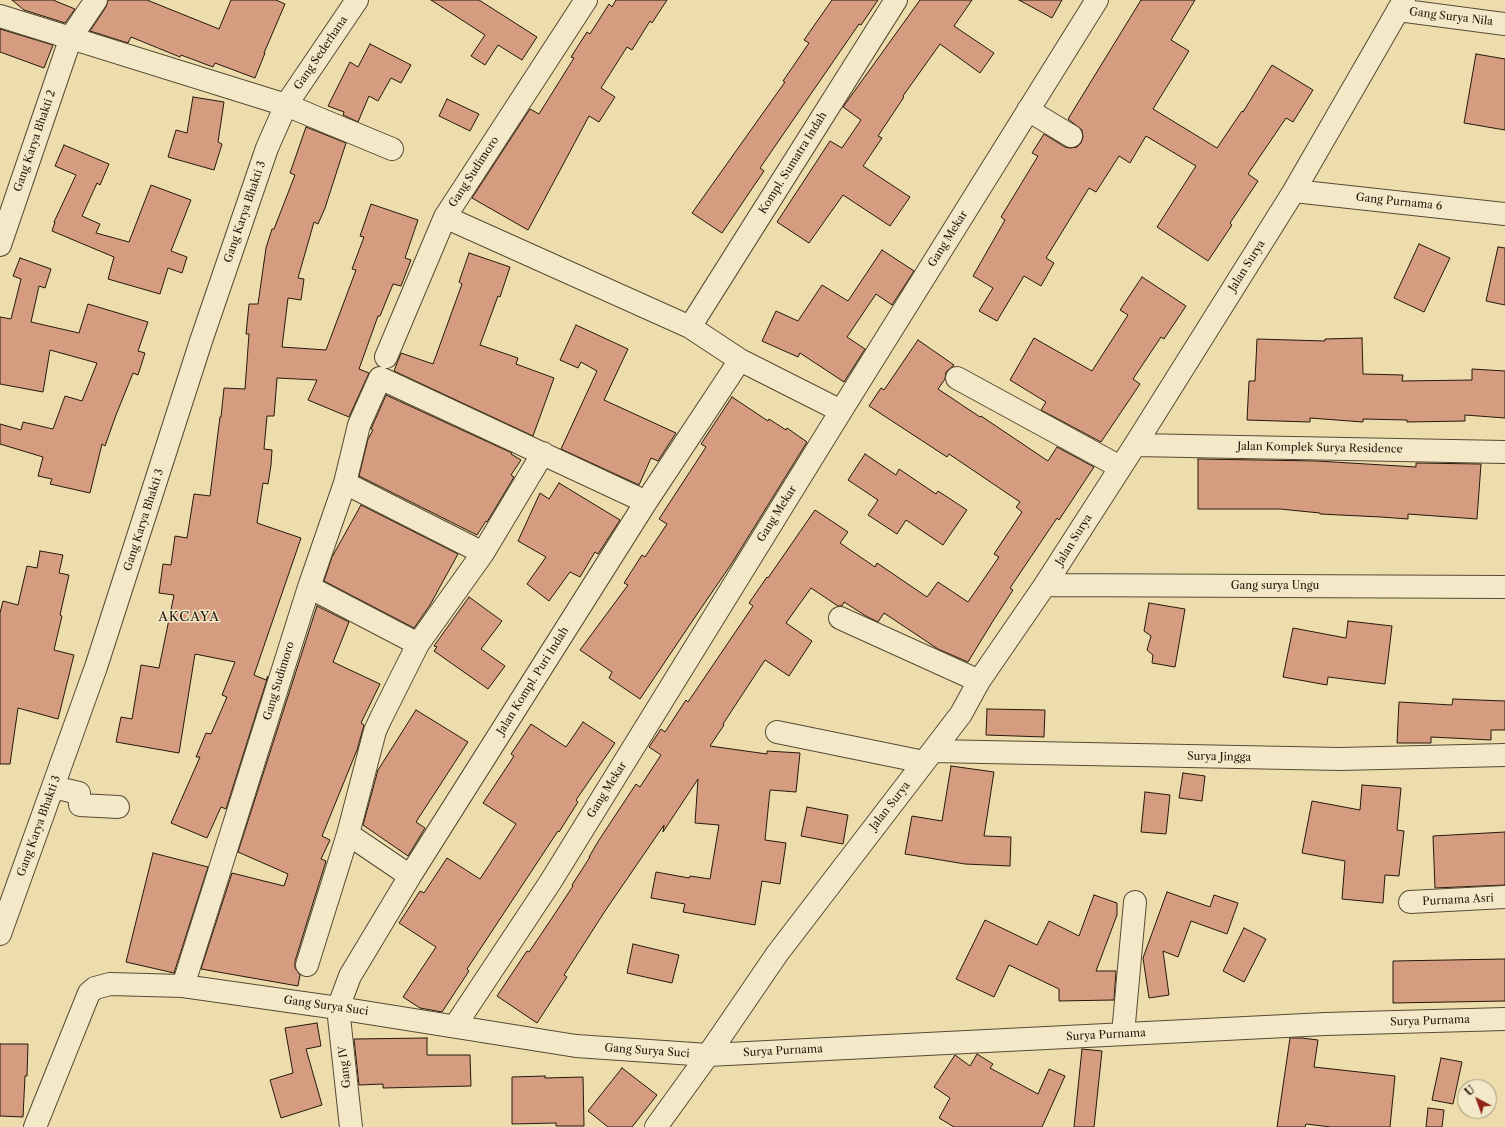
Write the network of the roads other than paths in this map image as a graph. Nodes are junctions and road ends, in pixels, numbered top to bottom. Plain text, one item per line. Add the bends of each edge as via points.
1 (96, 0) edge
2 (357, 0) edge
3 (586, 0) edge
4 (896, 0) edge
5 (1097, 0) edge
6 (1401, 5) edge
7 (0, 16) edge
8 (1505, 24) edge
9 (71, 37) junction
10 (286, 105) junction
11 (1028, 110) junction
12 (1071, 136) dead end
13 (392, 149) dead end
14 (1294, 191) junction
15 (1505, 214) edge
16 (445, 217) junction
17 (0, 245) edge
18 (690, 327) junction
19 (386, 357) dead end
20 (740, 360) junction
21 (957, 378) dead end
22 (841, 411) junction
23 (1135, 445) junction
24 (1505, 452) edge
25 (543, 453) junction
26 (1120, 467) junction
27 (345, 483) junction
28 (646, 502) junction
29 (483, 552) junction
30 (1045, 585) junction
31 (309, 587) junction
32 (1505, 588) edge
33 (840, 618) dead end
34 (418, 644) junction
35 (978, 681) junction
36 (777, 732) dead end
37 (1505, 755) edge
38 (928, 757) junction
39 (53, 787) junction
40 (118, 807) dead end
41 (348, 834) junction
42 (410, 876) junction
43 (1505, 897) edge
44 (1135, 902) dead end
45 (1410, 902) dead end
46 (0, 934) edge
47 (307, 965) dead end
48 (183, 986) junction
49 (338, 1008) junction
50 (1505, 1019) edge
51 (455, 1026) junction
52 (1123, 1034) junction
53 (708, 1055) junction
54 (35, 1127) edge
55 (351, 1127) edge
56 (656, 1127) edge

1 - 9 street, Gang Karya Bhakti 2
2 - 10 street, Gang Sederhana
3 - 16 street, Gang Sudimoro
4 - 18 street, Kompl. Sumatra Indah
5 - 11 street, Gang Mekar
6 - 8 street, Gang Surya Nila
6 - 14 street, Jalan Surya
7 - 9 street
9 - 10 street
9 - 17 street, Gang Karya Bhakti 2
10 - 13 street
10 - 39 street, Gang Karya Bhakti 3 via 267,148 201,341 96,667
11 - 12 street
11 - 22 street, Gang Mekar
14 - 15 street, Gang Purnama 6
14 - 23 street, Jalan Surya
16 - 18 street
16 - 19 street, Gang Sudimoro
18 - 20 street
20 - 22 street
20 - 28 street, Jalan Kompl. Puri Indah
21 - 26 street
22 - 51 street, Gang Mekar via 555,874
23 - 24 street, Jalan Komplek Surya Residence
23 - 26 street, Jalan Surya
25 - 27 street, Gang Sudimoro via 380,378 359,425
25 - 28 street
25 - 29 street
26 - 30 street, Jalan Surya
27 - 29 street
27 - 31 street, Gang Sudimoro
28 - 42 street, Jalan Kompl. Puri Indah
29 - 34 street
30 - 32 street, Gang surya Ungu
30 - 35 street, Jalan Surya
31 - 34 street
31 - 48 street, Gang Sudimoro
33 - 35 street
34 - 41 street via 376,731
35 - 38 street, Jalan Surya via 961,714
36 - 38 street, Surya Jingga
37 - 38 street, Surya Jingga via 1340,759
38 - 53 street, Jalan Surya via 777,954
39 - 40 street via 79,793 80,805
39 - 46 street, Gang Karya Bhakti 3
41 - 42 street
41 - 47 street
42 - 49 street, Jalan Kompl. Puri Indah via 350,976
43 - 45 street, Purnama Asri
44 - 52 street
48 - 49 street, Gang Surya Suci
48 - 54 street, Gang Surya Suci via 110,984 92,990
49 - 51 street, Gang Surya Suci
49 - 55 street, Gang IV
50 - 52 street, Surya Purnama via 1325,1024
51 - 53 street, Gang Surya Suci via 576,1046
52 - 53 street, Surya Purnama
53 - 56 street, Jalan Surya

